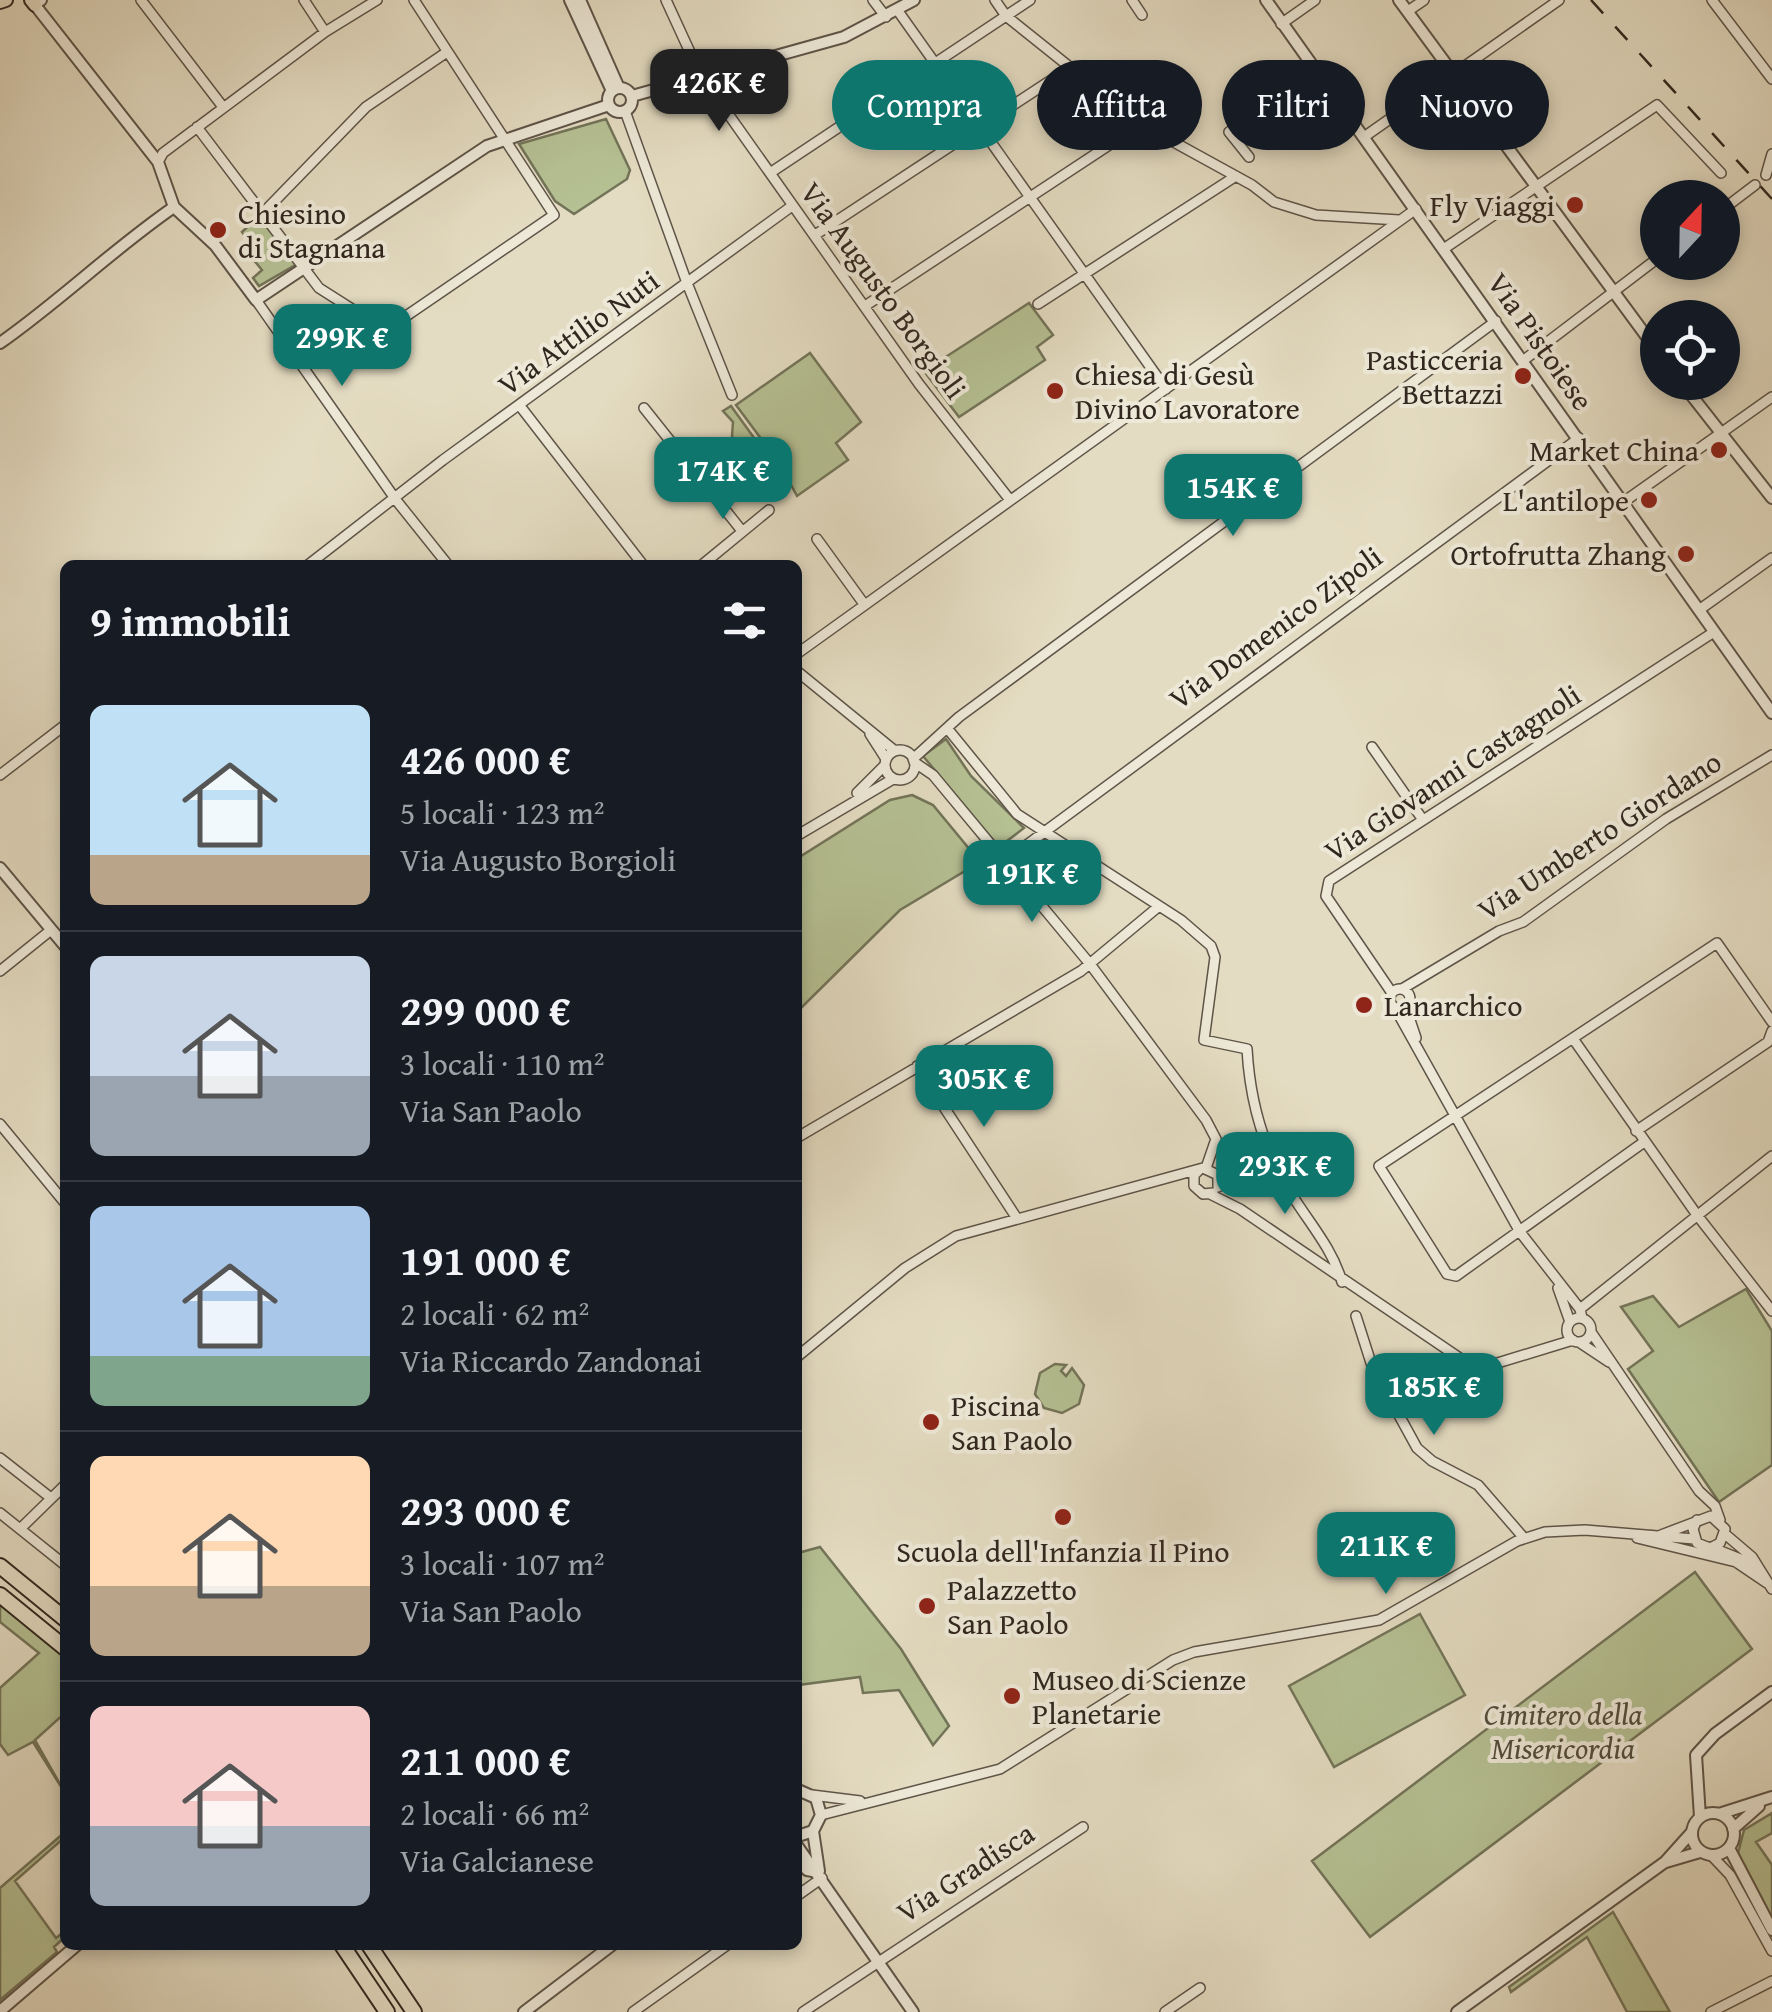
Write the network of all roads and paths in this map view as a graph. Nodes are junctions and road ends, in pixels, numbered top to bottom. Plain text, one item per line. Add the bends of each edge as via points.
1 (141, 0) edge
2 (304, 0) edge
3 (377, 0) edge
4 (414, 0) edge
5 (570, 0) edge
6 (580, 0) edge
7 (666, 0) edge
8 (873, 0) edge
9 (914, 0) edge
10 (994, 0) edge
11 (1030, 0) edge
12 (1132, 0) edge
13 (1266, 0) edge
14 (1315, 0) edge
15 (1400, 0) edge
16 (1424, 0) edge
17 (1559, 0) edge
18 (1712, 0) edge
19 (36, 2) edge
20 (898, 11) junction
21 (1408, 11) junction
22 (1142, 15) dead end
23 (1006, 16) junction
24 (886, 17) junction
25 (1282, 24) junction
26 (325, 32) junction
27 (447, 52) junction
28 (931, 60) edge
29 (940, 60) edge
30 (1061, 60) edge
31 (1307, 60) edge
32 (1444, 60) edge
33 (1473, 60) edge
34 (700, 74) junction
35 (1772, 80) edge
36 (615, 90) junction
37 (632, 96) junction
38 (609, 105) junction
39 (223, 107) junction
40 (626, 111) junction
41 (197, 127) junction
42 (832, 131) edge
43 (1365, 137) edge
44 (502, 138) junction
45 (944, 150) edge
46 (994, 150) edge
47 (1101, 150) edge
48 (1188, 150) edge
49 (1242, 150) edge
50 (1508, 150) edge
51 (1772, 154) edge
52 (1248, 157) dead end
53 (158, 162) junction
54 (770, 172) junction
55 (1721, 173) dead end
56 (1766, 175) dead end
57 (1236, 176) junction
58 (1755, 184) dead end
59 (1534, 187) junction
60 (1740, 196) edge
61 (1028, 197) junction
62 (792, 206) junction
63 (174, 208) junction
64 (1416, 209) junction
65 (263, 212) junction
66 (1400, 220) junction
67 (815, 235) junction
68 (1445, 248) junction
69 (302, 268) junction
70 (1640, 272) edge
71 (1084, 273) junction
72 (686, 283) junction
73 (1613, 293) junction
74 (256, 300) junction
75 (868, 304) junction
76 (1038, 304) dead end
77 (1496, 321) junction
78 (1640, 328) edge
79 (0, 344) edge
80 (1524, 360) junction
81 (1166, 389) junction
82 (732, 395) dead end
83 (1772, 397) edge
84 (1695, 400) edge
85 (520, 406) junction
86 (644, 408) dead end
87 (1720, 433) junction
88 (1578, 438) junction
89 (1772, 498) edge
90 (396, 500) junction
91 (1010, 500) junction
92 (1625, 501) junction
93 (770, 510) dead end
94 (742, 531) junction
95 (817, 539) dead end
96 (1772, 558) edge
97 (315, 560) edge
98 (444, 560) edge
99 (639, 560) edge
100 (708, 560) edge
101 (864, 604) junction
102 (1699, 610) junction
103 (1714, 632) junction
104 (802, 650) edge
105 (802, 675) edge
106 (1772, 713) edge
107 (947, 728) junction
108 (60, 729) edge
109 (870, 734) junction
110 (1372, 748) dead end
111 (895, 751) junction
112 (1772, 755) edge
113 (913, 760) junction
114 (885, 762) junction
115 (911, 774) junction
116 (0, 775) edge
117 (894, 778) junction
118 (941, 787) junction
119 (852, 800) junction
120 (1423, 820) junction
121 (802, 832) edge
122 (1042, 833) junction
123 (1004, 861) junction
124 (0, 868) edge
125 (1158, 907) junction
126 (51, 930) junction
127 (60, 940) edge
128 (1090, 964) junction
129 (0, 970) edge
130 (1397, 991) junction
131 (1400, 1008) junction
132 (1772, 1022) edge
133 (1772, 1031) edge
134 (1574, 1040) junction
135 (918, 1066) junction
136 (1457, 1115) junction
137 (0, 1124) edge
138 (1636, 1131) junction
139 (802, 1135) edge
140 (10, 1136) junction
141 (1644, 1142) junction
142 (0, 1144) edge
143 (1772, 1156) edge
144 (1203, 1169) junction
145 (1176, 1176) junction
146 (1194, 1186) junction
147 (1214, 1190) junction
148 (60, 1197) edge
149 (1697, 1216) junction
150 (1016, 1217) junction
151 (1520, 1232) junction
152 (1549, 1272) junction
153 (1342, 1282) junction
154 (1772, 1311) edge
155 (1581, 1313) junction
156 (1356, 1316) dead end
157 (1568, 1326) junction
158 (1591, 1332) junction
159 (1576, 1341) junction
160 (1555, 1344) junction
161 (802, 1353) edge
162 (1615, 1367) junction
163 (0, 1458) edge
164 (60, 1490) edge
165 (1700, 1491) junction
166 (51, 1498) junction
167 (0, 1513) edge
168 (1699, 1519) junction
169 (1720, 1520) junction
170 (20, 1529) junction
171 (1625, 1534) junction
172 (1724, 1534) junction
173 (1654, 1536) junction
174 (1524, 1538) junction
175 (1694, 1539) junction
176 (1710, 1548) junction
177 (60, 1561) edge
178 (1755, 1565) junction
179 (0, 1566) edge
180 (1770, 1586) edge
181 (0, 1595) edge
182 (60, 1615) edge
183 (60, 1644) edge
184 (1772, 1692) edge
185 (802, 1791) edge
186 (812, 1795) junction
187 (1768, 1799) edge
188 (862, 1801) junction
189 (821, 1814) junction
190 (1719, 1814) junction
191 (1700, 1817) junction
192 (1083, 1827) dead end
193 (1733, 1829) junction
194 (814, 1830) junction
195 (1691, 1833) junction
196 (802, 1834) edge
197 (1729, 1848) junction
198 (802, 1851) edge
199 (1706, 1854) junction
200 (1665, 1862) junction
201 (802, 1864) edge
202 (820, 1875) junction
203 (802, 1891) edge
204 (1772, 1930) edge
205 (72, 1950) edge
206 (345, 1950) edge
207 (371, 1950) edge
208 (605, 1950) edge
209 (720, 1950) edge
210 (1772, 1951) edge
211 (876, 1960) junction
212 (1772, 1982) edge
213 (1200, 1988) dead end
214 (0, 2011) edge
215 (387, 2012) edge
216 (414, 2012) edge
217 (524, 2012) edge
218 (633, 2012) edge
219 (803, 2012) edge
220 (913, 2012) edge
221 (1165, 2012) edge
222 (1457, 2012) edge
223 (1711, 2012) edge

1 - 39 street
2 - 26 street
3 - 26 street
4 - 27 street
5 - 36 street
6 - 36 street
7 - 34 street, Via Augusto Borgioli
8 - 24 street
9 - 20 street
10 - 23 street
11 - 23 street
12 - 22 street
13 - 25 street, Via Pistoiese
14 - 25 street
15 - 21 street
16 - 21 street
17 - 33 street
18 - 35 street
19 - 53 street
20 - 24 street
20 - 28 street
21 - 32 street
23 - 29 street
23 - 30 street
24 - 34 street via 844,36
25 - 31 street, Via Pistoiese
26 - 39 street
27 - 44 street
27 - 65 street via 366,106
34 - 37 street
34 - 54 street, Via Augusto Borgioli
36 - 37 street
36 - 38 street
37 - 40 street
38 - 40 street
38 - 44 street
39 - 41 street
40 - 72 street
41 - 53 street
41 - 65 street
42 - 54 street
43 - 64 street, Via Pistoiese
44 - 69 street
44 - 69 street via 554,215 387,327 324,292
45 - 67 street
46 - 61 street
47 - 61 street
48 - 57 street
49 - 52 street
50 - 59 street
51 - 56 street
53 - 63 street
54 - 62 street, Via Augusto Borgioli
55 - 59 street via 1658,105
57 - 66 street via 1294,210
57 - 71 street
58 - 60 street
59 - 68 street
59 - 73 street
61 - 71 street
61 - 75 street
62 - 67 street, Via Augusto Borgioli
62 - 72 street, Via Attilio Nuti
63 - 74 street via 216,245
63 - 79 street
64 - 66 street
64 - 68 street, Via Pistoiese
65 - 69 street
66 - 81 street
67 - 75 street, Via Augusto Borgioli
68 - 77 street, Via Pistoiese
69 - 74 street
70 - 73 street
71 - 76 street
71 - 81 street
72 - 82 street
72 - 85 street, Via Attilio Nuti
73 - 78 street
73 - 80 street
74 - 90 street
75 - 91 street, Via Augusto Borgioli
77 - 80 street, Via Pistoiese
77 - 107 street
80 - 88 street, Via Pistoiese
81 - 91 street
83 - 87 street
84 - 87 street
85 - 90 street, Via Attilio Nuti
85 - 99 street
86 - 94 street
87 - 89 street
87 - 92 street
88 - 92 street, Via Pistoiese
88 - 122 street, Via Domenico Zipoli
90 - 97 street, Via Attilio Nuti
90 - 98 street
91 - 101 street
92 - 102 street, Via Pistoiese
93 - 94 street
94 - 100 street
95 - 101 street
96 - 102 street
101 - 104 street
102 - 103 street, Via Pistoiese
103 - 106 street, Via Pistoiese
103 - 120 street, Via Giovanni Castagnoli
105 - 109 street
107 - 113 street
107 - 122 street via 998,794
108 - 116 street
109 - 111 street
109 - 114 street
110 - 120 street
111 - 113 street
111 - 114 street
112 - 130 street, Via Umberto Giordano via 1666,819 1524,922
113 - 115 street
113 - 118 street
114 - 117 street
114 - 119 street
115 - 117 street
115 - 118 street
117 - 119 street
118 - 123 street
119 - 121 street
120 - 130 street, Via Giovanni Castagnoli via 1324,888
122 - 123 street, Via Domenico Zipoli
122 - 125 street
123 - 128 street
124 - 126 street
125 - 128 street
125 - 153 street via 1214,949 1204,1040 1247,1049 1254,1106 1274,1166 1335,1259
126 - 127 street
126 - 129 street
128 - 135 street
128 - 144 street via 1214,1132 1215,1148
130 - 131 street via 1390,1000
130 - 131 street via 1410,998
131 - 136 street
132 - 134 street via 1717,942
133 - 138 street via 1768,1042
134 - 136 street
134 - 138 street
135 - 139 street
135 - 150 street
136 - 151 street
136 - 151 street via 1379,1166 1450,1276
137 - 140 street
138 - 141 street
140 - 142 street
140 - 148 street
141 - 149 street
141 - 151 street
143 - 149 street
144 - 145 street
144 - 146 street
144 - 147 street via 1218,1175
145 - 146 street
145 - 150 street
146 - 147 street via 1200,1193
147 - 153 street
149 - 154 street
149 - 155 street
150 - 161 street via 929,1251
151 - 152 street
152 - 155 street
152 - 157 street via 1570,1314
153 - 160 street via 1464,1361 1491,1365
155 - 157 street
155 - 158 street
156 - 174 street via 1372,1366 1418,1448 1478,1485
157 - 159 street
157 - 160 street
158 - 159 street
158 - 162 street
159 - 160 street
159 - 162 street
162 - 165 street
163 - 166 street
164 - 166 street
165 - 168 street
165 - 169 street
166 - 170 street
167 - 170 street
168 - 169 street
168 - 173 street
168 - 175 street
169 - 172 street
170 - 177 street
171 - 173 street
171 - 174 street via 1568,1530
171 - 180 street via 1736,1562
172 - 176 street
172 - 178 street
173 - 175 street
174 - 188 street via 1394,1614 1194,1652 1000,1770
175 - 176 street
176 - 178 street
178 - 180 street
179 - 182 highway
181 - 183 highway
184 - 191 street via 1696,1755
185 - 186 street
186 - 188 street
186 - 189 street
187 - 190 street
187 - 193 street
188 - 189 street
189 - 194 street
190 - 191 street
190 - 193 street
191 - 195 street
192 - 211 street, Via Gradisca
193 - 197 street
194 - 196 street
194 - 202 street
195 - 199 street
195 - 200 street
197 - 199 street
197 - 204 street
198 - 202 street
199 - 200 street
199 - 210 street via 1730,1875
200 - 222 street
201 - 202 street
202 - 203 street
202 - 211 street
205 - 214 street
206 - 215 highway
207 - 216 highway
208 - 217 street
209 - 218 street
211 - 219 street, Via Gradisca
211 - 220 street
212 - 223 street
213 - 221 street

